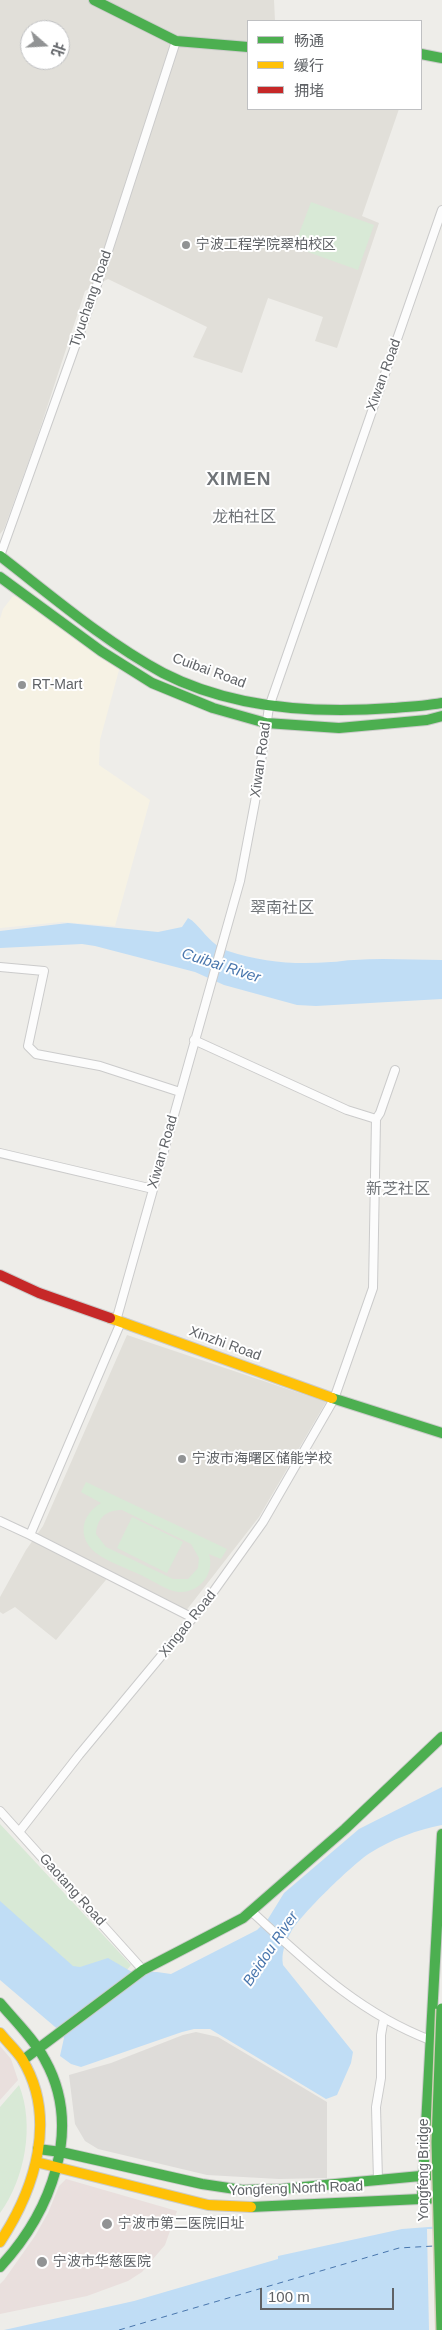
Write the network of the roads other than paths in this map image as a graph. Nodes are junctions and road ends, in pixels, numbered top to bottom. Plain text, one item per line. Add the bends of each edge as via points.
1 (94, 0) edge
2 (176, 41) junction
3 (247, 47) edge
4 (422, 54) edge
5 (442, 58) edge
6 (442, 210) edge
7 (0, 556) edge
8 (0, 576) edge
9 (442, 703) edge
10 (269, 707) junction
11 (442, 716) edge
12 (266, 723) junction
13 (0, 967) edge
14 (194, 1040) junction
15 (396, 1070) dead end
16 (180, 1092) junction
17 (376, 1118) junction
18 (0, 1153) edge
19 (153, 1189) junction
20 (0, 1275) edge
21 (119, 1321) junction
22 (334, 1399) junction
23 (442, 1433) edge
24 (0, 1521) edge
25 (30, 1535) junction
26 (193, 1618) junction
27 (442, 1737) edge
28 (0, 1812) edge
29 (19, 1832) junction
30 (442, 1834) edge
31 (251, 1911) junction
32 (143, 1970) junction
33 (0, 2003) edge
34 (442, 2010) edge
35 (384, 2018) junction
36 (0, 2033) edge
37 (430, 2040) junction
38 (38, 2049) junction
39 (23, 2060) junction
40 (38, 2149) junction
41 (61, 2152) junction
42 (36, 2162) junction
43 (57, 2166) junction
44 (442, 2174) edge
45 (423, 2176) junction
46 (378, 2180) junction
47 (422, 2198) junction
48 (442, 2198) edge
49 (0, 2242) edge
50 (0, 2267) edge
51 (442, 2330) edge

1 - 2 main road
2 - 3 main road
2 - 7 street, Tiyuchang Road via 97,285
4 - 5 main road
6 - 10 street, Xiwan Road
7 - 10 main road, Cuibai Road via 135,657 183,681
8 - 12 main road via 100,651 152,683 213,708
9 - 10 main road, Cuibai Road via 353,712
10 - 12 street, Xiwan Road
11 - 12 main road via 339,728
12 - 14 street, Xiwan Road via 249,838 224,945
13 - 16 street via 44,971 28,1046 36,1054 100,1066
14 - 16 street, Xiwan Road
14 - 17 street via 347,1110
15 - 17 street
16 - 19 street, Xiwan Road
17 - 22 street, Xingao Road via 374,1288
18 - 19 street
19 - 21 street, Xiwan Road
20 - 21 main road, Xinzhi Road via 39,1293
21 - 22 main road, Xinzhi Road
21 - 25 street, Xiwan Road
22 - 23 main road, Xinzhi Road
22 - 26 street, Xingao Road via 263,1522
24 - 25 street
25 - 26 street
26 - 29 street, Xingao Road via 79,1754
27 - 31 main road via 345,1829
28 - 29 street, Gaotang Road
29 - 32 street, Gaotang Road
30 - 37 main road
31 - 32 main road
31 - 35 street via 325,1979
32 - 38 main road
33 - 38 main road
34 - 51 main road, Yongfeng Bridge, bridge via 437,2142
35 - 37 street
35 - 46 street via 376,2107
36 - 39 main road
37 - 45 main road
38 - 39 main road
38 - 41 main road via 50,2070 60,2116
39 - 40 main road via 35,2089 40,2128
40 - 41 main road, Yongfeng North Road
40 - 42 main road
41 - 43 main road
41 - 46 main road, Yongfeng North Road via 242,2190
42 - 43 main road, Yongfeng North Road
42 - 49 main road via 29,2190
43 - 47 main road, Yongfeng North Road via 208,2205 240,2208
43 - 50 main road via 41,2208
44 - 45 main road, Yongfeng North Road
45 - 46 main road, Yongfeng North Road
45 - 47 main road
47 - 48 main road, Yongfeng North Road

